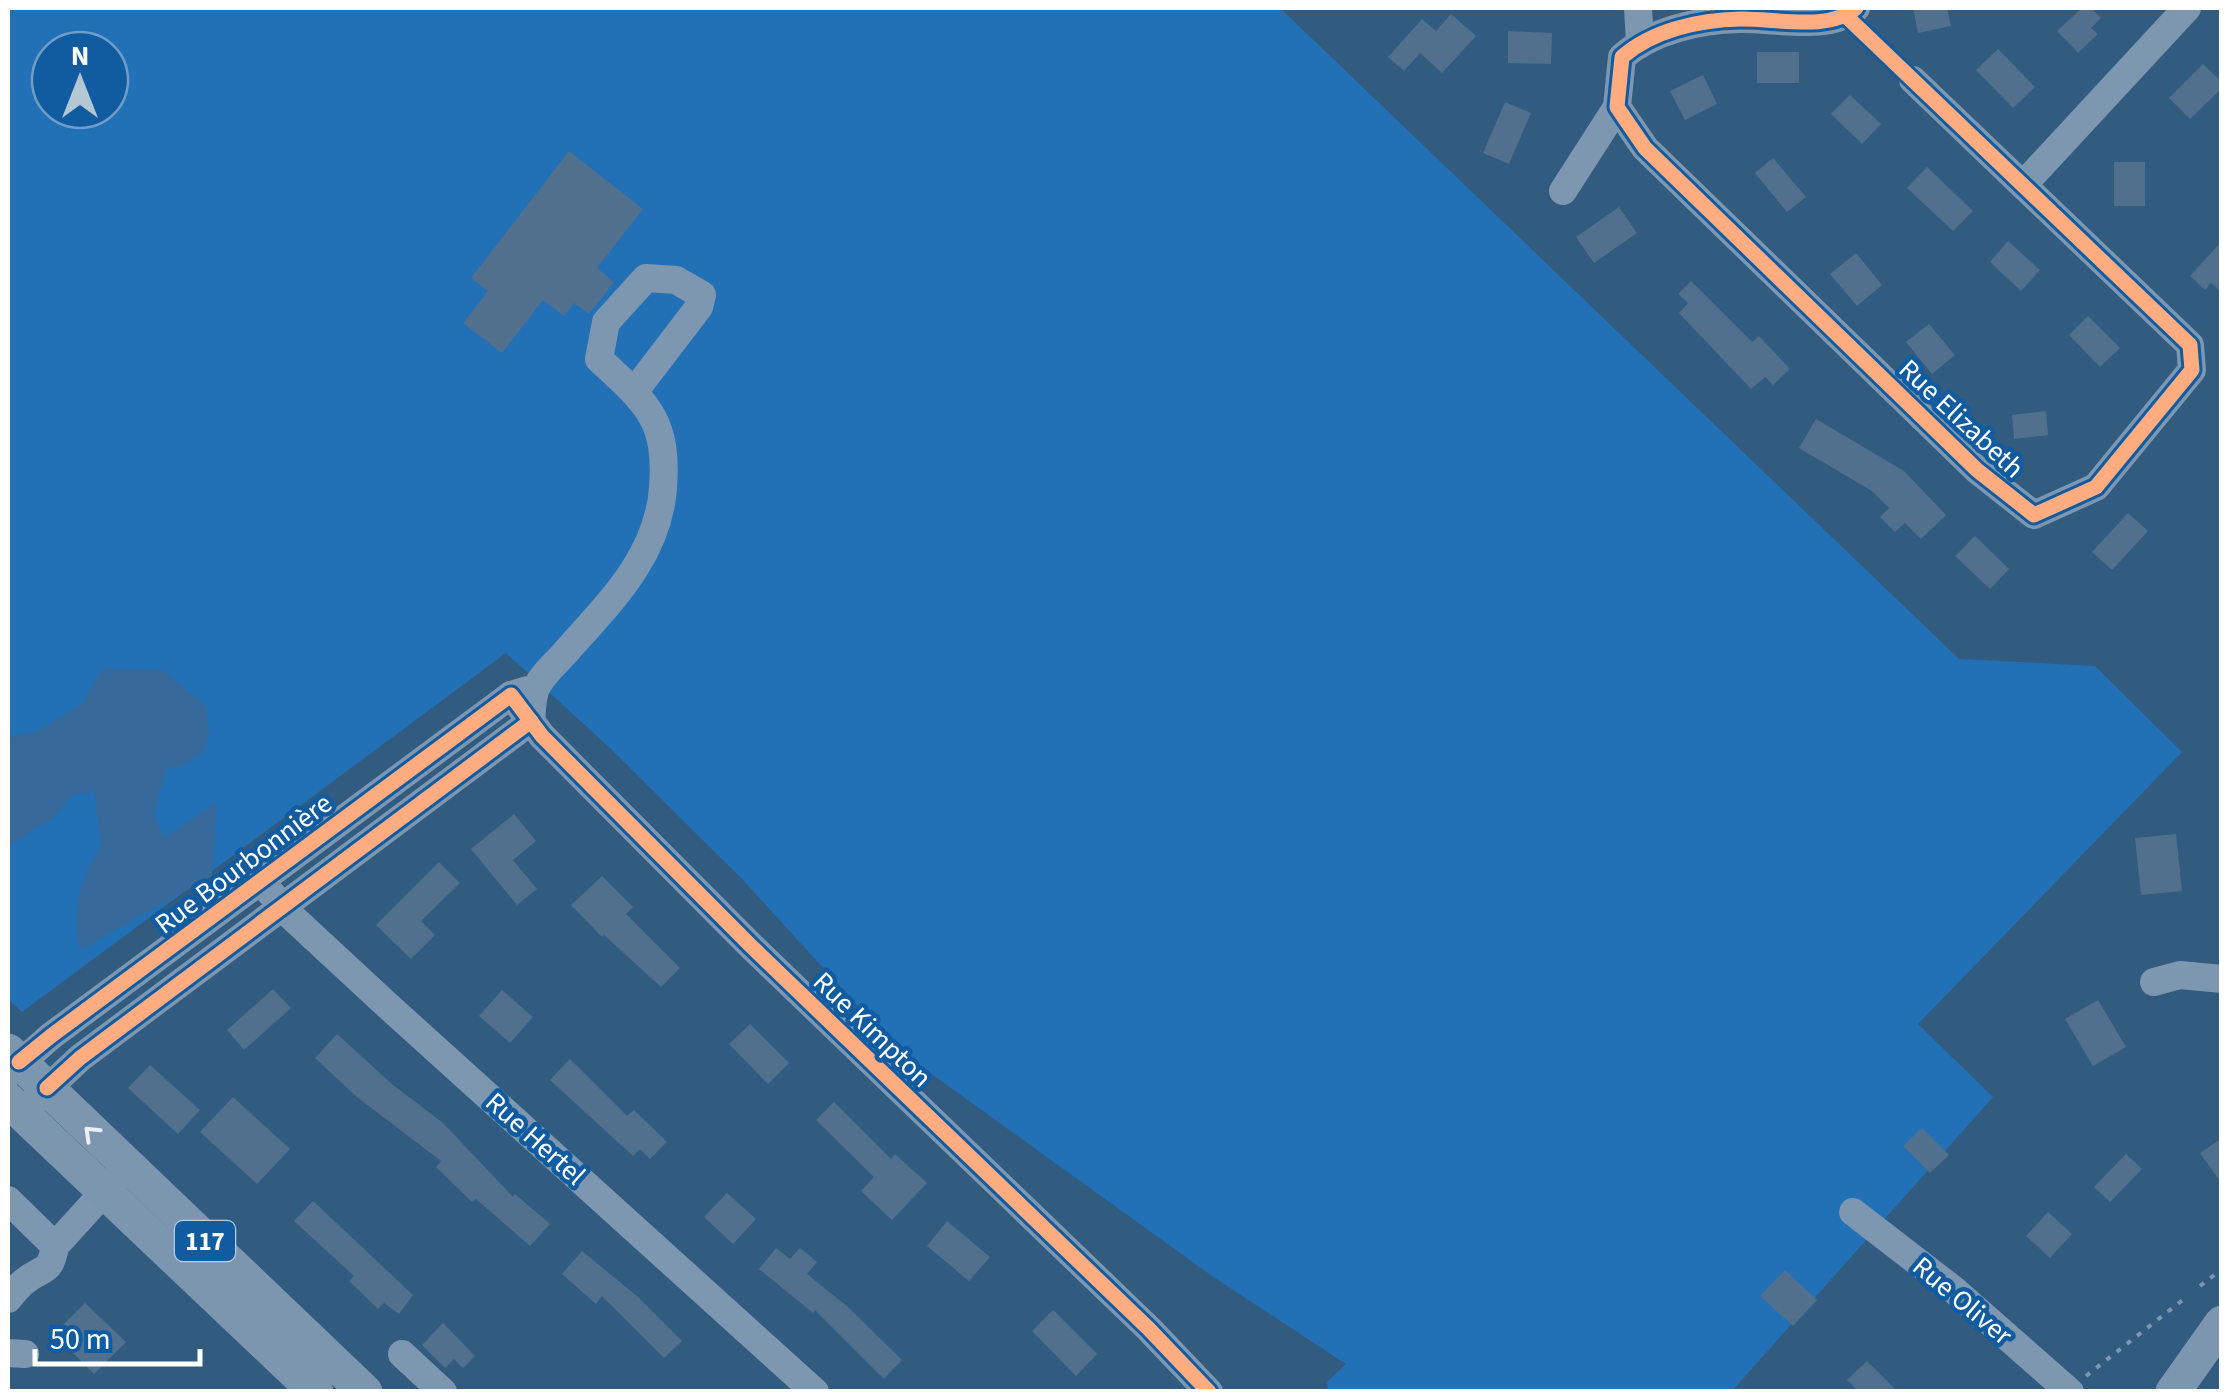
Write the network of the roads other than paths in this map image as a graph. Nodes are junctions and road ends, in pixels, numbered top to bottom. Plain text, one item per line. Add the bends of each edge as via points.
1 (1638, 8) edge
2 (1856, 8) edge
3 (2187, 8) edge
4 (1640, 42) junction
5 (1913, 80) dead end
6 (1617, 107) junction
7 (2023, 185) junction
8 (1563, 190) dead end
9 (634, 392) dead end
10 (523, 692) junction
11 (531, 721) junction
12 (260, 882) junction
13 (282, 907) junction
14 (2222, 980) edge
15 (2154, 982) dead end
16 (12, 1063) edge
17 (47, 1088) junction
18 (14, 1107) edge
19 (115, 1180) junction
20 (8, 1200) edge
21 (1853, 1212) dead end
22 (55, 1246) junction
23 (8, 1299) edge
24 (2222, 1323) edge
25 (402, 1354) dead end
26 (2075, 1387) edge
27 (316, 1392) edge
28 (365, 1392) edge
29 (443, 1392) edge
30 (815, 1392) edge
31 (1209, 1392) edge
32 (2173, 1392) edge

1 - 4 street
2 - 4 street via 1823,20 1689,25
3 - 7 street
4 - 6 street via 1622,58
5 - 7 street, Rue Elizabeth
6 - 7 street, Rue Elizabeth via 1645,148 1977,470 2034,515 2096,487 2192,370 2190,345
6 - 8 street
9 - 10 street, Rue Bourbonnière via 661,431 662,497 652,538 633,575
10 - 11 street, Rue Kimpton
10 - 12 street, Rue Bourbonnière
11 - 13 street, Rue Bourbonnière
11 - 31 street, Rue Kimpton via 750,945
12 - 13 street, Rue Hertel
12 - 16 street, Rue Bourbonnière
13 - 17 street, Rue Bourbonnière
13 - 30 street, Rue Hertel
14 - 15 street via 2180,976
16 - 17 main road, 117
17 - 18 street, Rue Bourbonnière
19 -> 17 main road, 117
18 - 19 main road, 117
19 - 22 street
19 - 27 main road, 117
19 - 28 main road, 117
20 - 22 street
21 - 26 street, Rue Oliver
22 - 23 street via 52,1262
24 - 32 main road
25 - 29 street

